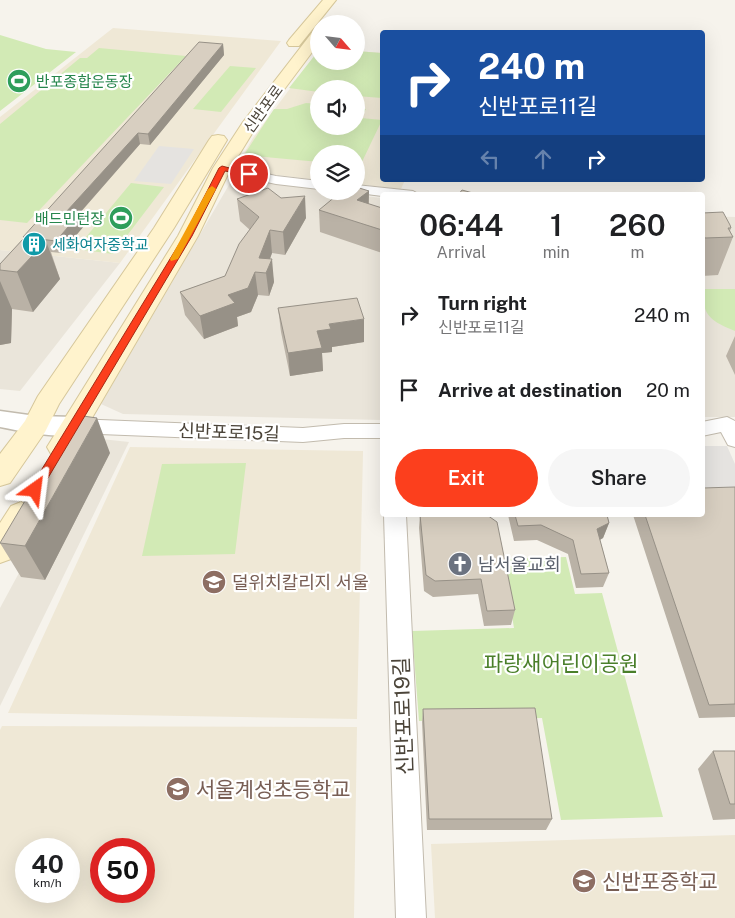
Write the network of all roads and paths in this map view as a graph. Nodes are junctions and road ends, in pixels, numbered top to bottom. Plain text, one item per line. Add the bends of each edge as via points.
1 (330, 0) edge
2 (344, 0) edge
3 (333, 15) edge
4 (310, 45) edge
5 (222, 168) junction
6 (310, 184) edge
7 (365, 190) edge
8 (384, 192) edge
9 (0, 419) edge
10 (36, 425) junction
11 (75, 426) junction
12 (705, 429) edge
13 (732, 429) edge
14 (380, 431) edge
15 (49, 467) edge
16 (0, 476) edge
17 (29, 500) edge
18 (395, 517) edge
19 (0, 550) edge
20 (411, 918) edge

1 - 10 main road, 신반포로 via 216,143 164,228 47,402
2 - 3 main road
4 - 5 main road, 신반포로
5 - 6 street
5 - 11 main road, 신반포로 via 188,236
7 - 8 street
9 - 10 street
10 - 11 street
10 - 16 main road, 신반포로
11 - 14 street, 신반포로15길 via 303,435
11 - 15 main road, 신반포로
12 - 13 street
17 - 19 main road
18 - 20 street, 신반포로19길

